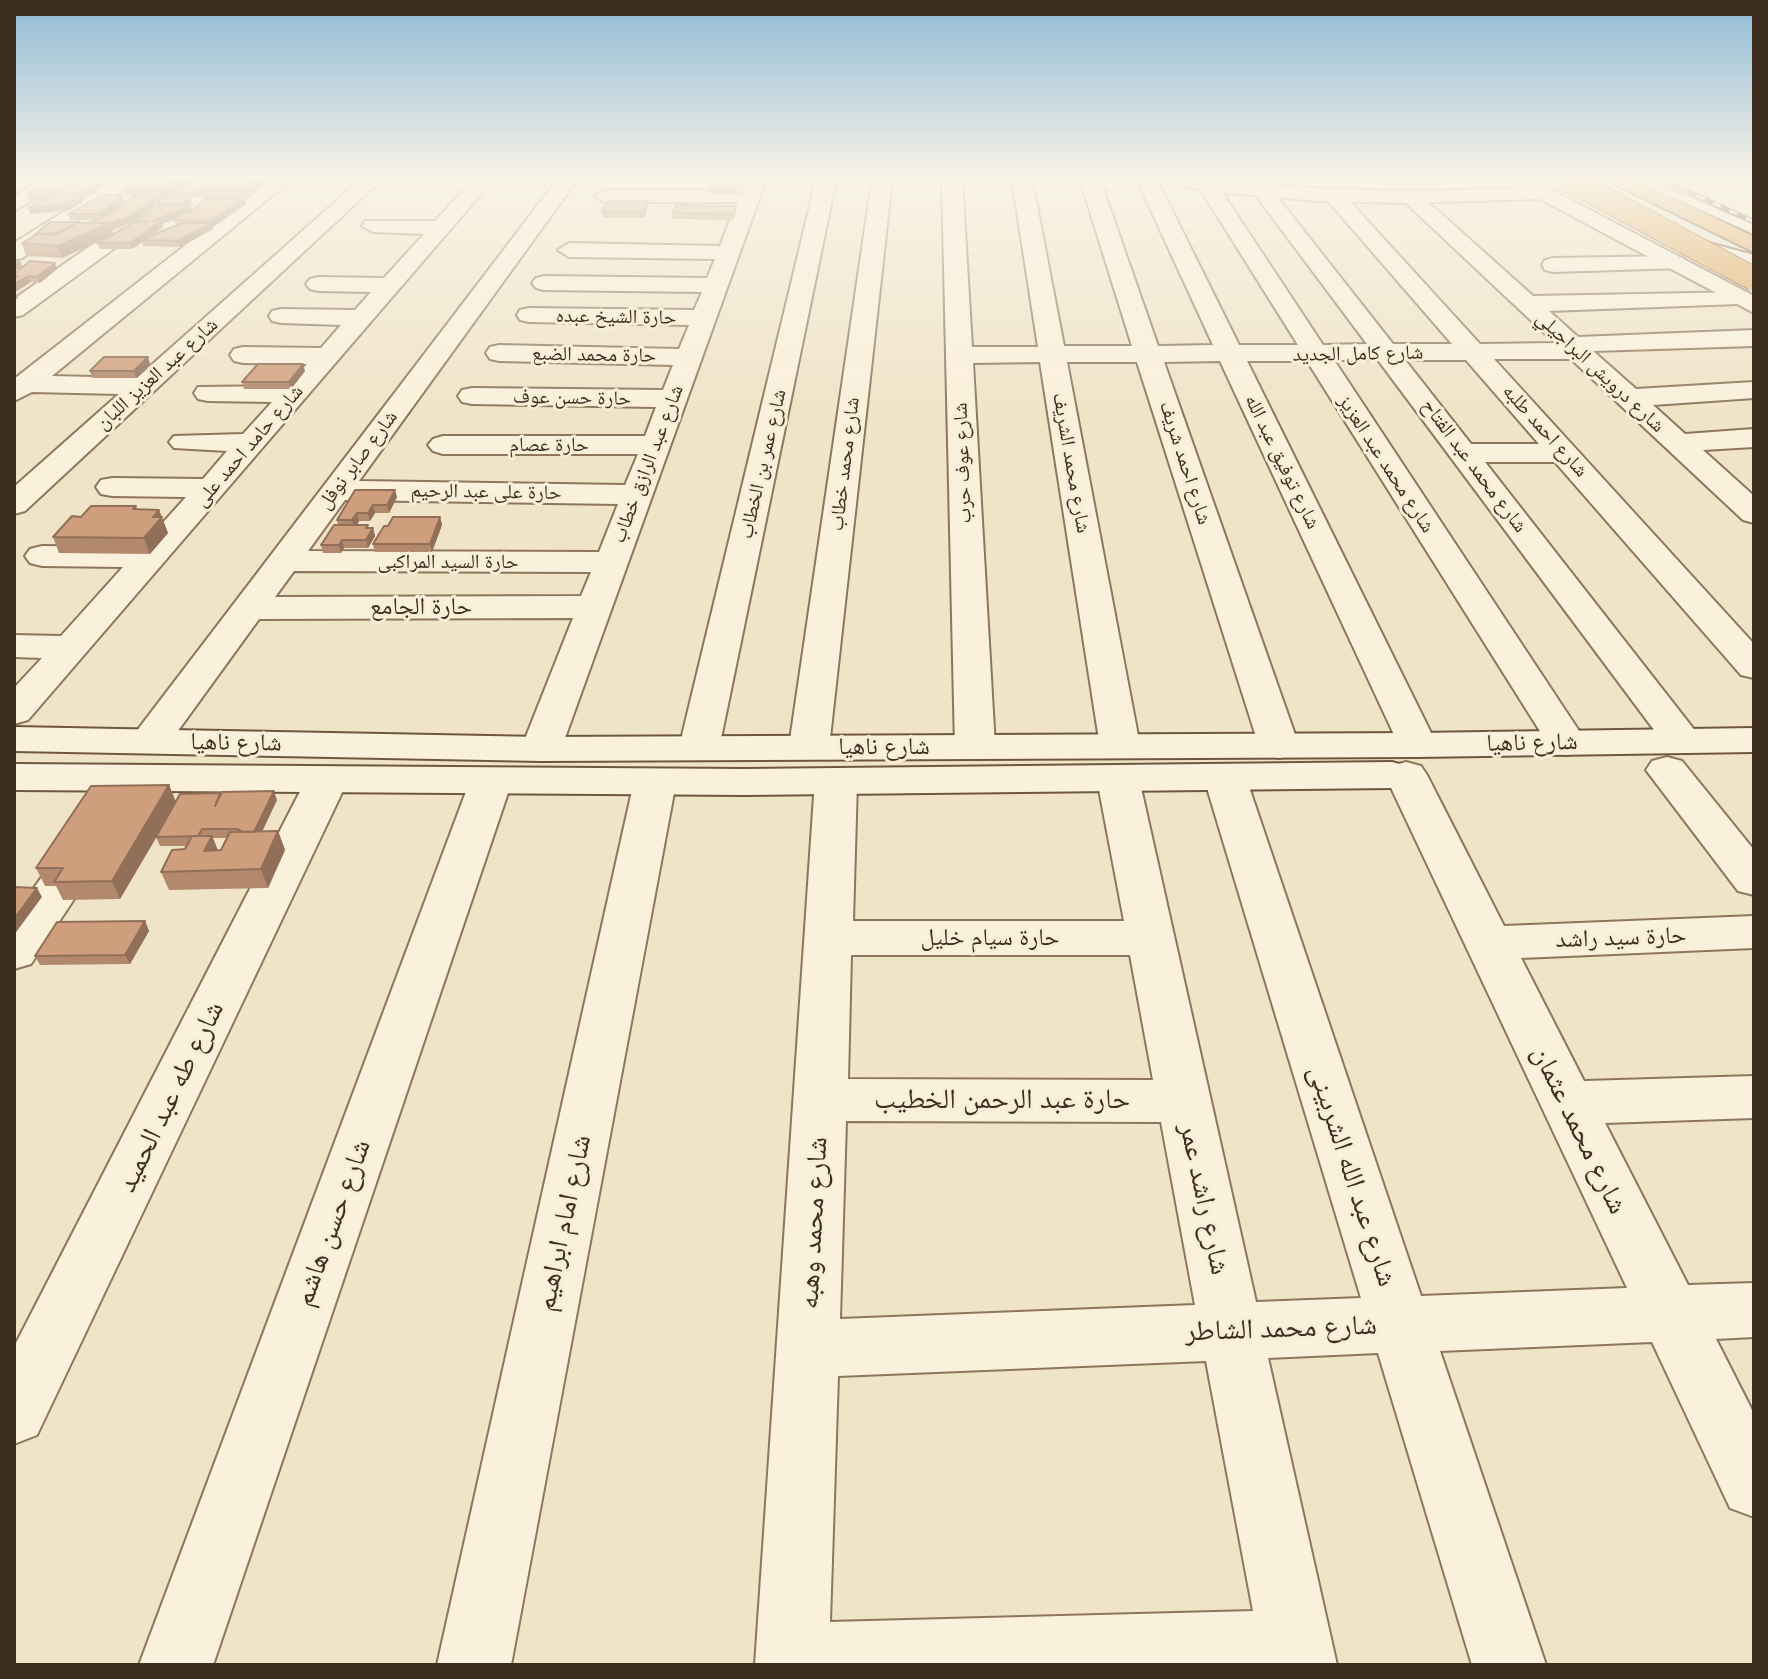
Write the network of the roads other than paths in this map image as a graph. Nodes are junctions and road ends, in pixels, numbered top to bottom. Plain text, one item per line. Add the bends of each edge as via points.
1 (87, 258) edge
2 (182, 258) edge
3 (284, 258) edge
4 (405, 258) edge
5 (509, 258) edge
6 (726, 258) edge
7 (808, 258) edge
8 (874, 258) edge
9 (955, 258) edge
10 (1035, 258) edge
11 (1116, 258) edge
12 (1185, 258) edge
13 (1254, 258) edge
14 (1315, 258) edge
15 (1390, 258) edge
16 (1477, 258) edge
17 (1667, 258) edge
18 (1690, 258) edge
19 (1675, 263) junction
20 (1553, 265) dead end
21 (398, 266) junction
22 (158, 277) junction
23 (200, 280) dead end
24 (228, 281) dead end
25 (256, 283) junction
26 (544, 283) dead end
27 (318, 284) dead end
28 (717, 285) junction
29 (1749, 297) edge
30 (1526, 304) junction
31 (14, 310) edge
32 (529, 315) dead end
33 (281, 316) dead end
34 (361, 318) junction
35 (703, 318) junction
36 (1754, 338) edge
37 (1576, 350) junction
38 (1474, 352) junction
39 (499, 353) dead end
40 (1388, 353) junction
41 (1316, 354) junction
42 (243, 355) dead end
43 (958, 355) junction
44 (1052, 355) junction
45 (1149, 355) junction
46 (1231, 355) junction
47 (327, 356) junction
48 (688, 357) junction
49 (143, 386) junction
50 (20, 388) edge
51 (1754, 390) edge
52 (208, 393) dead end
53 (294, 394) junction
54 (472, 396) dead end
55 (1628, 398) junction
56 (673, 399) junction
57 (1754, 438) edge
58 (184, 442) dead end
59 (251, 443) junction
60 (1678, 443) junction
61 (443, 445) dead end
62 (655, 445) junction
63 (1464, 453) junction
64 (1564, 453) junction
65 (112, 487) dead end
66 (211, 488) junction
67 (336, 490) junction
68 (636, 495) junction
69 (14, 504) edge
70 (1751, 507) edge
71 (42, 556) dead end
72 (150, 557) junction
73 (284, 561) junction
74 (611, 562) junction
75 (594, 607) junction
76 (248, 608) junction
77 (14, 646) edge
78 (71, 647) junction
79 (1754, 667) edge
80 (14, 712) edge
81 (1754, 740) edge
82 (1567, 743) junction
83 (1279, 746) junction
84 (975, 747) junction
85 (699, 748) junction
86 (541, 749) junction
87 (1675, 756) junction
88 (141, 760) junction
89 (1412, 760) junction
90 (1119, 763) junction
91 (822, 764) junction
92 (1754, 768) edge
93 (15, 769) edge
94 (1225, 778) junction
95 (327, 780) junction
96 (491, 781) junction
97 (655, 782) junction
98 (1754, 880) edge
99 (1754, 932) edge
100 (828, 938) junction
101 (1151, 938) junction
102 (1488, 943) junction
103 (14, 952) edge
104 (1754, 1097) edge
105 (820, 1100) junction
106 (1184, 1101) junction
107 (1566, 1103) junction
108 (1754, 1310) edge
109 (1669, 1313) junction
110 (1400, 1324) junction
111 (1232, 1331) junction
112 (808, 1349) junction
113 (14, 1413) edge
114 (1754, 1484) edge
115 (1298, 1656) edge
116 (793, 1662) edge
117 (176, 1665) edge
118 (474, 1665) edge
119 (1509, 1665) edge

1 - 31 street
2 - 22 street
3 - 25 street, شارع عبد العزيز اللبان
4 - 21 street, شارع حامد احمد على
5 - 67 street, شارع صابر نوفل
6 - 28 street, شارع عبد الرازق خطاب
7 - 85 street, شارع عمر بن الخطاب
8 - 91 street, شارع محمد خطاب
9 - 43 street, شارع عوف حرب
10 - 44 street, شارع محمد الشريف
11 - 45 street, شارع احمد شريف
12 - 46 street, شارع توفيق عبد الله
13 - 41 street, شارع محمد عبد العزيز
14 - 40 street, شارع محمد عبد الفتاح
15 - 38 street, شارع احمد طلبه
16 - 30 street, شارع درويش البراجيلي
17 - 19 street
18 - 29 highway, bridge
19 - 20 street
19 - 29 street
21 - 27 street
21 - 34 street, شارع حامد احمد على
22 - 23 street
22 - 50 street
24 - 25 street
25 - 49 street, شارع عبد العزيز اللبان
26 - 28 street
28 - 35 street, شارع عبد الرازق خطاب
29 - 30 street
30 - 37 street, شارع درويش البراجيلي
32 - 35 street, حارة الشيخ عبده
33 - 34 street
34 - 47 street, شارع حامد احمد على
35 - 48 street, شارع عبد الرازق خطاب
36 - 37 street, شارع كامل الجديد via 1587,343
37 - 38 street, شارع كامل الجديد
37 - 55 street, شارع درويش البراجيلي
38 - 40 street, شارع كامل الجديد
38 - 64 street, شارع احمد طلبه
39 - 48 street, حارة محمد الضبع
40 - 41 street, شارع كامل الجديد
40 - 63 street, شارع محمد عبد الفتاح
41 - 46 street, شارع كامل الجديد
41 - 82 street, شارع محمد عبد العزيز
42 - 47 street
43 - 44 street, شارع كامل الجديد
43 - 84 street, شارع عوف حرب
44 - 45 street, شارع كامل الجديد
44 - 90 street, شارع محمد الشريف
45 - 46 street, شارع كامل الجديد
45 - 83 street, شارع احمد شريف
46 - 89 street, شارع توفيق عبد الله
47 - 53 street, شارع حامد احمد على
48 - 56 street, شارع عبد الرازق خطاب
49 - 50 street
49 - 69 street, شارع عبد العزيز اللبان
51 - 55 street
52 - 53 street
53 - 59 street, شارع حامد احمد على
54 - 56 street, حارة حسن عوف
55 - 60 street, شارع درويش البراجيلي
56 - 62 street, شارع عبد الرازق خطاب
57 - 60 street
58 - 59 street
59 - 66 street, شارع حامد احمد على
60 - 70 street, شارع درويش البراجيلي
61 - 62 street, حارة عصام
62 - 68 street, شارع عبد الرازق خطاب
63 - 64 street
63 - 87 street, شارع محمد عبد الفتاح
64 - 79 street, شارع احمد طلبه
65 - 66 street
66 - 72 street, شارع حامد احمد على
67 - 68 street, حارة على عبد الرحيم
67 - 73 street, شارع صابر نوفل
68 - 74 street, شارع عبد الرازق خطاب
71 - 72 street
72 - 78 street, شارع حامد احمد على
73 - 74 street, حارة السيد المراكبى
73 - 76 street, شارع صابر نوفل
74 - 75 street, شارع عبد الرازق خطاب
75 - 76 street, حارة الجامع
75 - 86 street, شارع عبد الرازق خطاب
76 - 88 street, شارع صابر نوفل
77 - 78 street
78 - 80 street, شارع حامد احمد على
81 - 87 street, شارع ناهيا
82 - 87 street, شارع ناهيا
82 - 89 street, شارع ناهيا
83 - 89 street, شارع ناهيا
83 - 90 street, شارع ناهيا
84 - 90 street, شارع ناهيا
84 - 91 street, شارع ناهيا
85 - 86 street, شارع ناهيا
85 - 91 street, شارع ناهيا
86 - 88 street, شارع ناهيا
87 - 89 street, شارع ناهيا
87 - 92 street, شارع ناهيا
87 - 98 street, شارع محمد عبد الفتاح
88 - 93 street, شارع ناهيا
88 - 95 street, شارع ناهيا
88 - 103 street, شارع صابر نوفل
89 - 94 street, شارع ناهيا
89 - 102 street, شارع محمد عثمان
90 - 91 street, شارع ناهيا
90 - 94 street, شارع ناهيا
90 - 101 street, شارع راشد عمر
91 - 97 street, شارع ناهيا
91 - 100 street, شارع محمد وهبه
94 - 110 street, شارع عبد الله الشربينى
95 - 96 street, شارع ناهيا
95 - 113 street, شارع طه عبد الحميد
96 - 97 street, شارع ناهيا
96 - 117 street, شارع حسن هاشم
97 - 118 street, شارع امام ابراهيم
99 - 102 street, حارة سيد راشد
100 - 101 street, حارة سيام خليل
100 - 105 street, شارع محمد وهبه
101 - 106 street, شارع راشد عمر
102 - 107 street, شارع محمد عثمان
104 - 107 street
105 - 106 street, حارة عبد الرحمن الخطيب
105 - 112 street, شارع محمد وهبه
106 - 111 street, شارع راشد عمر
107 - 109 street, شارع محمد عثمان
108 - 109 street, شارع محمد الشاطر
109 - 110 street, شارع محمد الشاطر
109 - 114 street, شارع محمد عثمان
110 - 111 street, شارع محمد الشاطر
110 - 119 street, شارع عبد الله الشربينى
111 - 112 street, شارع محمد الشاطر
111 - 115 street, شارع راشد عمر
112 - 116 street, شارع محمد وهبه
115 - 116 street

